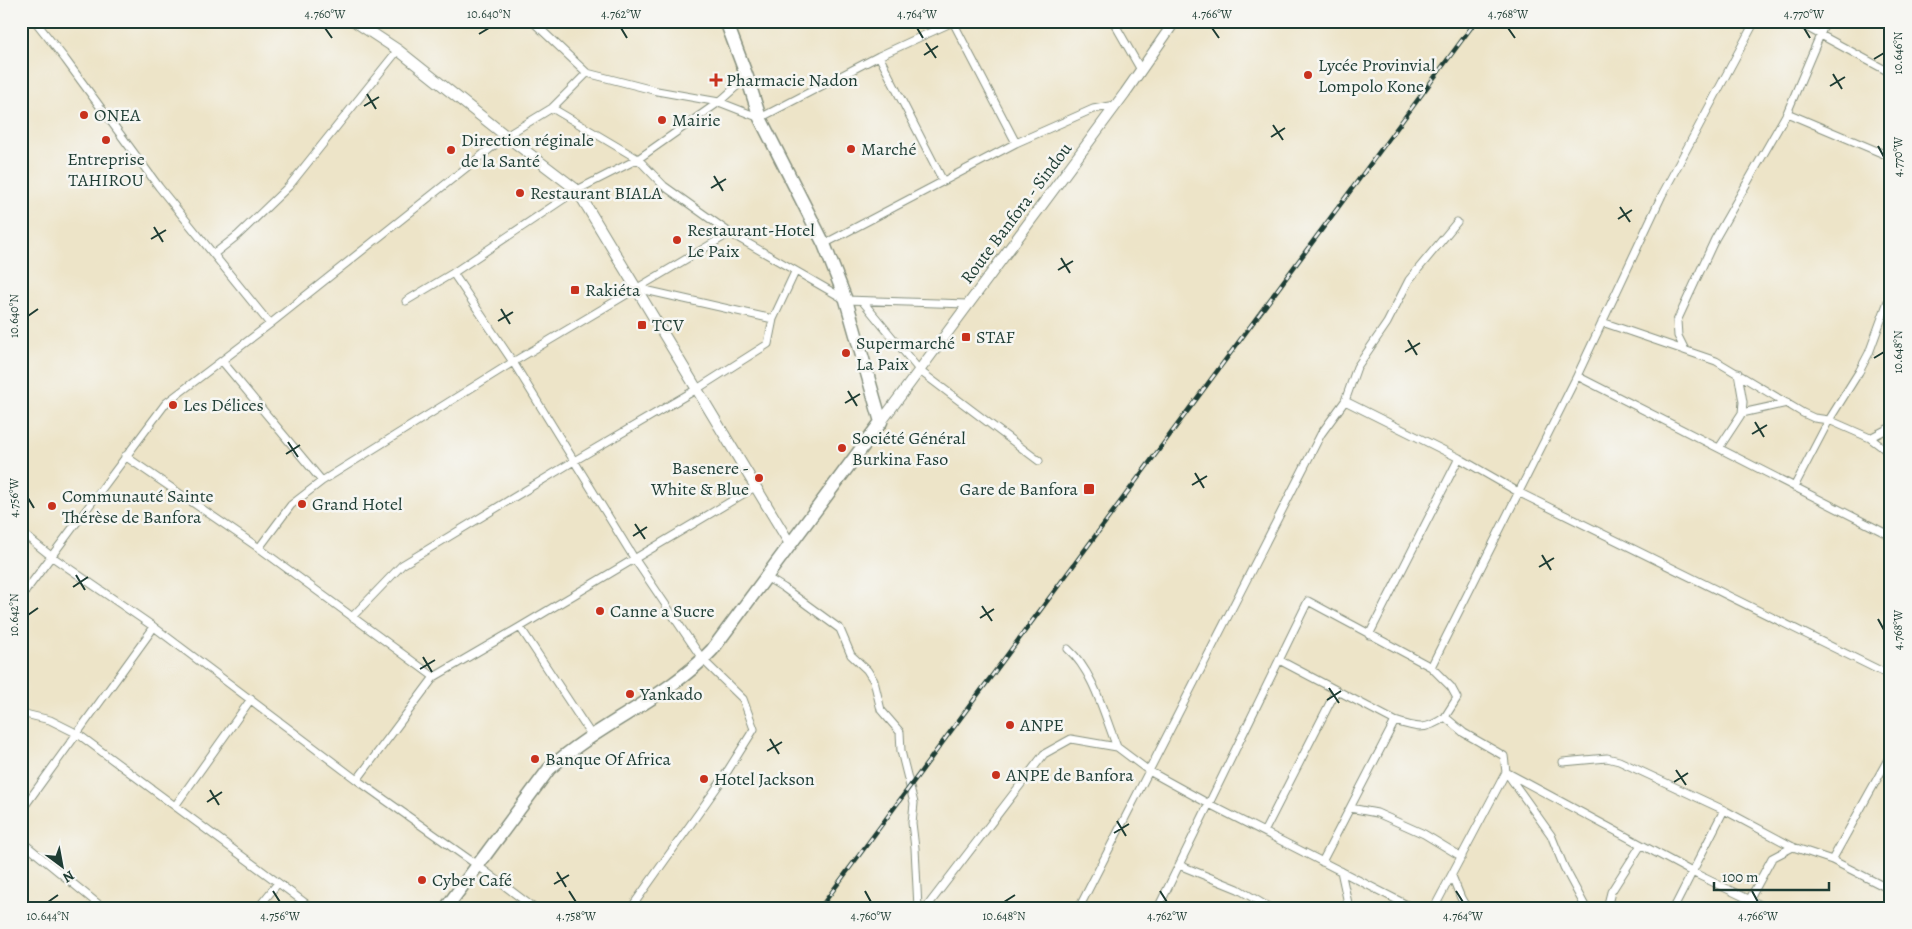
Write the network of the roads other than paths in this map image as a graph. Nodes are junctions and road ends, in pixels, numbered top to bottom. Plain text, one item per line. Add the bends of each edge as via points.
1 (35, 21) edge
2 (354, 21) edge
3 (532, 21) edge
4 (726, 21) edge
5 (1113, 21) edge
6 (1175, 21) edge
7 (1755, 21) edge
8 (1795, 21) edge
9 (1826, 21) edge
10 (954, 22) edge
11 (1820, 34) junction
12 (398, 50) junction
13 (879, 56) junction
14 (1141, 70) junction
15 (587, 72) junction
16 (1891, 73) edge
17 (747, 77) junction
18 (719, 102) junction
19 (1116, 105) junction
20 (552, 108) junction
21 (1787, 113) junction
22 (760, 118) junction
23 (506, 136) junction
24 (1016, 142) junction
25 (1891, 157) edge
26 (638, 159) junction
27 (942, 181) junction
28 (577, 190) junction
29 (1457, 222) dead end
30 (730, 233) junction
31 (824, 244) junction
32 (214, 254) junction
33 (795, 272) junction
34 (453, 273) junction
35 (636, 288) junction
36 (1891, 293) edge
37 (846, 300) junction
38 (406, 301) dead end
39 (863, 302) junction
40 (968, 304) junction
41 (773, 319) junction
42 (1602, 322) junction
43 (270, 324) junction
44 (1685, 350) junction
45 (222, 361) junction
46 (513, 362) junction
47 (920, 371) junction
48 (1738, 373) junction
49 (1577, 376) junction
50 (697, 389) junction
51 (1345, 401) junction
52 (1786, 403) junction
53 (1742, 413) junction
54 (1829, 420) junction
55 (881, 422) junction
56 (1891, 427) edge
57 (1870, 438) junction
58 (1719, 448) junction
59 (1891, 454) edge
60 (125, 456) junction
61 (1459, 458) junction
62 (574, 461) junction
63 (1039, 461) dead end
64 (322, 481) junction
65 (755, 486) junction
66 (1794, 488) junction
67 (1520, 492) junction
68 (21, 532) edge
69 (1891, 536) edge
70 (790, 544) junction
71 (259, 548) junction
72 (51, 556) junction
73 (634, 558) junction
74 (766, 577) junction
75 (21, 597) edge
76 (352, 617) junction
77 (154, 627) junction
78 (520, 628) junction
79 (1369, 635) junction
80 (1068, 648) dead end
81 (703, 660) junction
82 (1279, 660) junction
83 (1431, 667) junction
84 (1891, 675) edge
85 (434, 677) junction
86 (1336, 691) junction
87 (251, 699) junction
88 (21, 713) edge
89 (1445, 717) junction
90 (1394, 721) junction
91 (78, 734) junction
92 (592, 736) junction
93 (1117, 747) junction
94 (1891, 754) edge
95 (1563, 762) dead end
96 (1149, 771) junction
97 (1506, 772) junction
98 (357, 780) junction
99 (1209, 804) junction
100 (174, 806) junction
101 (1350, 808) junction
102 (1724, 810) junction
103 (21, 811) edge
104 (1264, 832) junction
105 (21, 841) edge
106 (1642, 844) junction
107 (1793, 847) junction
108 (1462, 857) junction
109 (1832, 860) junction
110 (1322, 862) junction
111 (477, 865) junction
112 (1179, 865) junction
113 (1341, 871) junction
114 (1692, 872) junction
115 (1452, 876) junction
116 (278, 882) junction
117 (1891, 890) edge
118 (1749, 899) junction
119 (100, 907) edge
120 (258, 908) edge
121 (312, 908) edge
122 (446, 908) edge
123 (534, 908) edge
124 (631, 908) edge
125 (918, 908) edge
126 (926, 908) edge
127 (1079, 908) edge
128 (1158, 908) edge
129 (1270, 908) edge
130 (1349, 908) edge
131 (1413, 908) edge
132 (1434, 908) edge
133 (1467, 908) edge
134 (1586, 908) edge
135 (1607, 908) edge
136 (1674, 908) edge
137 (1744, 908) edge
138 (1767, 908) edge

1 - 32 street via 159,187
2 - 12 main road
3 - 15 street
4 - 17 highway
5 - 14 street
6 - 14 main road, Route Banfora - Sindou
7 - 42 street via 1662,195
8 - 11 street
9 - 11 street
10 - 13 street
10 - 24 street
11 - 16 street
11 - 21 street
12 - 23 main road
12 - 32 street via 289,186
13 - 22 street
13 - 27 street
14 - 19 main road, Route Banfora - Sindou
15 - 18 street via 658,91
15 - 20 street
17 - 18 street
17 - 22 highway
18 - 22 street
18 - 26 street
19 - 24 street via 1093,109
19 - 40 main road, Route Banfora - Sindou
20 - 23 street
20 - 26 street
21 - 25 street
21 - 44 street via 1715,239 1676,321 1678,336
22 - 31 highway
23 - 28 main road
23 - 43 street
24 - 27 street
26 - 28 street
26 - 30 street via 664,186
27 - 31 street
28 - 34 street
28 - 35 main road
29 - 51 street via 1409,280 1357,367
30 - 33 street
30 - 35 street
31 - 37 highway
32 - 43 street
33 - 37 street
33 - 41 street
34 - 38 street
34 - 46 street
35 - 41 street
35 - 46 street
35 - 50 main road
36 - 54 street via 1869,354
37 - 39 street
37 - 55 highway
39 - 40 street
39 - 47 street
40 - 47 main road, Route Banfora - Sindou
41 - 50 street via 768,344
42 - 44 street
42 - 49 street
43 - 45 street
44 - 48 street
45 - 60 street via 166,403
45 - 64 street
46 - 62 street
46 - 64 street
47 - 55 main road, Route Banfora - Sindou
47 - 63 street
48 - 52 street
48 - 53 street
49 - 58 street
49 - 67 street
50 - 62 street
50 - 65 main road
51 - 61 street
51 - 96 street via 1321,434
52 - 53 street
52 - 54 street via 1814,418
53 - 58 street
54 - 57 street
54 - 66 street
55 - 70 highway
56 - 57 street
57 - 59 street
58 - 66 street
60 - 71 street
60 - 72 street
61 - 67 street
61 - 79 street
62 - 73 street
62 - 76 street via 402,565
64 - 71 street via 291,504
65 - 70 main road
65 - 73 street
66 - 69 street
67 - 83 street
67 - 84 street
68 - 72 street
70 - 74 highway
71 - 76 street
72 - 75 street
72 - 77 street
73 - 78 street
73 - 81 street
74 - 81 highway
74 - 125 street via 840,629 851,655 874,681 881,710 900,732 901,751 914,803 912,824
76 - 85 street
77 - 87 street
77 - 91 street
78 - 85 street
78 - 92 street
79 - 82 street via 1308,601
79 - 83 street
80 - 93 street via 1088,673
81 - 92 highway
81 - 124 street via 743,699 754,729 720,783
82 - 86 street
82 - 99 street
83 - 89 street via 1457,698
85 - 98 street
86 - 90 street
86 - 104 street
87 - 98 street
87 - 100 street
88 - 91 street via 50,720
89 - 90 street via 1433,726 1422,727
89 - 97 street via 1464,733 1504,756
90 - 101 street
91 - 100 street
91 - 103 street
92 - 111 highway via 550,769
93 - 96 street
93 - 126 street via 1071,739 1044,754
94 - 109 street
95 - 102 street via 1607,758 1619,761
96 - 99 street
96 - 127 street
97 - 106 street
97 - 108 street
97 - 134 street via 1551,835
98 - 111 street
99 - 104 street
99 - 112 street
100 - 116 street
101 - 108 street via 1377,812 1424,834
101 - 110 street
102 - 107 street
102 - 114 street
104 - 110 street
105 - 119 street
106 - 114 street
106 - 135 street via 1611,892
107 - 109 street
107 - 118 street via 1772,858
108 - 115 street
109 - 117 street
110 - 113 street
111 - 122 highway
111 - 123 street
112 - 128 street
112 - 129 street via 1238,889
113 - 130 street
113 - 131 street
114 - 118 street
114 - 136 street
115 - 132 street
115 - 133 street
116 - 120 street
116 - 121 street
118 - 137 street
118 - 138 street

